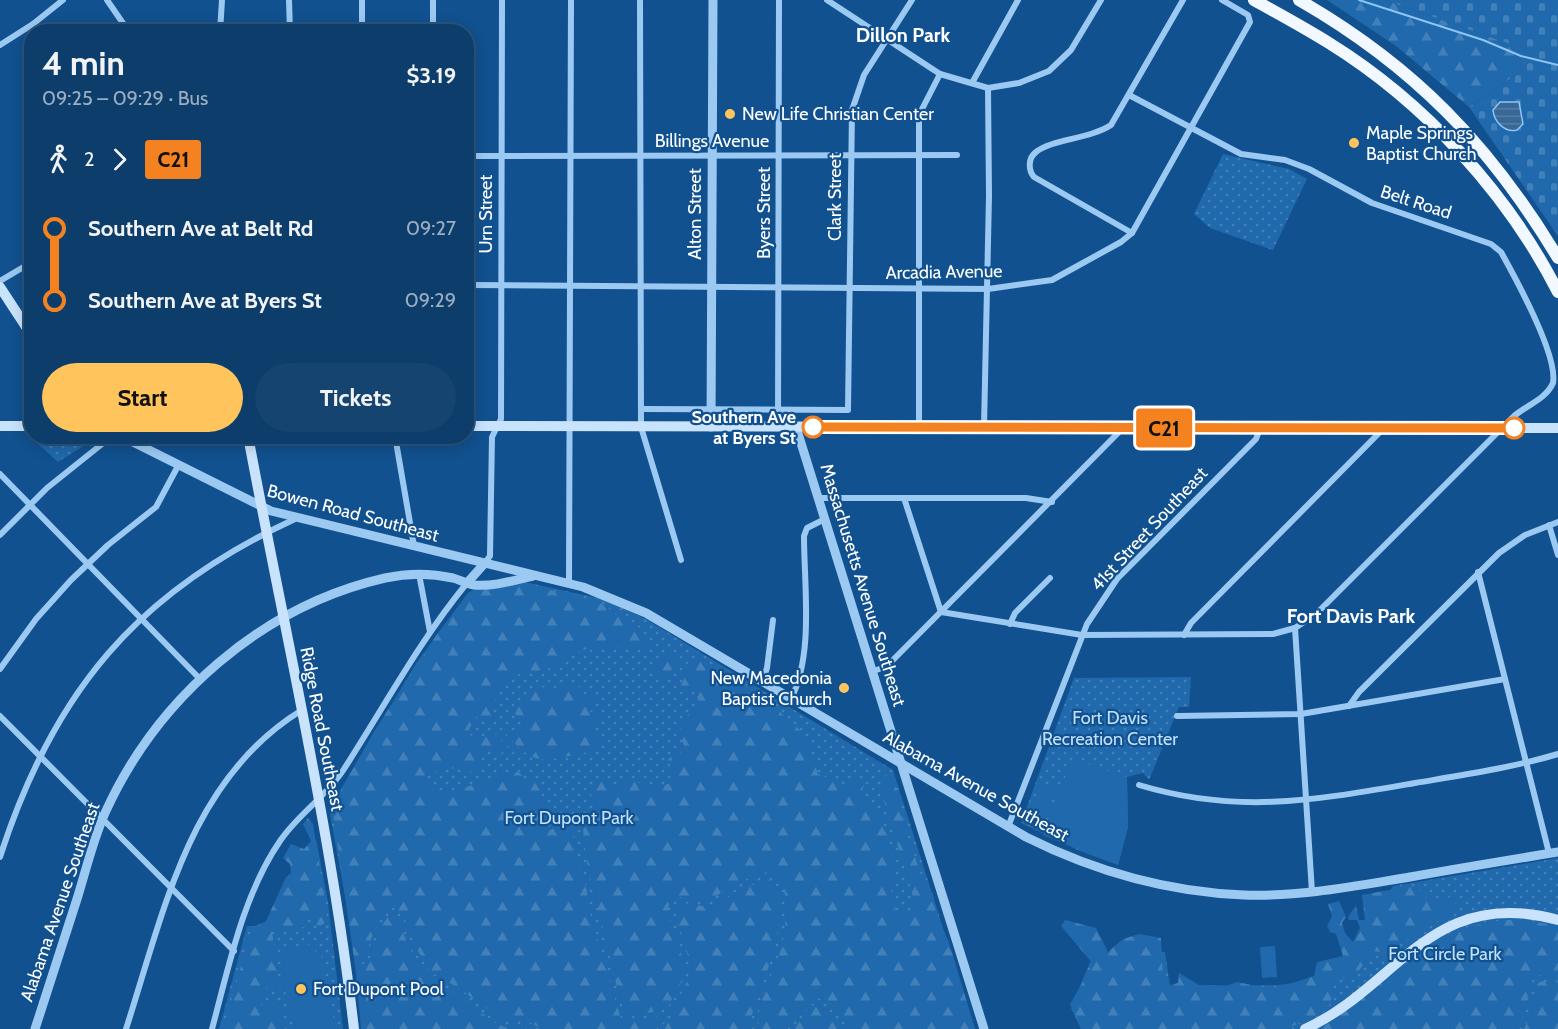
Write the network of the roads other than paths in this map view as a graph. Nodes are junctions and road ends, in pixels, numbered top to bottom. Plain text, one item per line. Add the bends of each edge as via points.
1 (63, 0) edge
2 (107, 0) edge
3 (222, 0) edge
4 (289, 0) edge
5 (362, 0) edge
6 (433, 0) edge
7 (502, 0) edge
8 (571, 0) edge
9 (640, 0) edge
10 (713, 0) edge
11 (779, 0) edge
12 (827, 0) edge
13 (912, 0) edge
14 (1018, 0) edge
15 (1101, 0) edge
16 (1183, 0) edge
17 (1254, 0) edge
18 (1299, 0) edge
19 (1224, 1) edge
20 (33, 24) edge
21 (124, 24) edge
22 (220, 24) edge
23 (290, 24) edge
24 (362, 24) edge
25 (433, 24) edge
26 (24, 30) edge
27 (888, 39) junction
28 (0, 45) edge
29 (940, 74) junction
30 (972, 83) junction
31 (988, 88) junction
32 (1129, 96) junction
33 (1189, 129) junction
34 (957, 155) dead end
35 (474, 156) edge
36 (501, 156) junction
37 (570, 156) junction
38 (641, 156) junction
39 (712, 156) junction
40 (779, 156) junction
41 (850, 156) junction
42 (921, 157) junction
43 (1132, 232) junction
44 (1549, 243) junction
45 (1534, 252) junction
46 (1558, 258) edge
47 (24, 267) edge
48 (0, 281) edge
49 (474, 285) edge
50 (501, 285) junction
51 (570, 286) junction
52 (641, 286) junction
53 (0, 287) edge
54 (712, 287) junction
55 (778, 288) junction
56 (850, 288) junction
57 (919, 289) junction
58 (988, 289) junction
59 (1558, 292) edge
60 (24, 324) edge
61 (641, 410) junction
62 (711, 410) junction
63 (778, 410) junction
64 (0, 426) edge
65 (24, 426) edge
66 (474, 426) edge
67 (497, 426) junction
68 (570, 426) junction
69 (641, 427) junction
70 (711, 427) junction
71 (778, 427) junction
72 (796, 427) junction
73 (919, 427) junction
74 (984, 427) junction
75 (1124, 428) junction
76 (1260, 428) junction
77 (1384, 428) junction
78 (1503, 428) junction
79 (1558, 428) edge
80 (102, 444) edge
81 (136, 444) edge
82 (250, 444) edge
83 (396, 444) edge
84 (178, 466) junction
85 (0, 474) edge
86 (819, 498) junction
87 (904, 498) junction
88 (1052, 502) junction
89 (30, 505) junction
90 (263, 508) junction
91 (295, 519) junction
92 (825, 519) junction
93 (1558, 522) edge
94 (1549, 525) junction
95 (267, 532) junction
96 (0, 535) edge
97 (414, 546) junction
98 (1558, 555) edge
99 (681, 560) dead end
100 (87, 564) junction
101 (484, 564) junction
102 (1478, 572) junction
103 (419, 574) junction
104 (538, 575) junction
105 (1050, 578) dead end
106 (467, 583) junction
107 (569, 583) junction
108 (941, 612) junction
109 (141, 618) junction
110 (284, 618) junction
111 (773, 620) dead end
112 (1010, 624) junction
113 (1295, 628) junction
114 (430, 632) junction
115 (1082, 635) junction
116 (1184, 635) junction
117 (0, 669) edge
118 (873, 671) junction
119 (200, 679) junction
120 (1505, 679) junction
121 (762, 682) junction
122 (791, 699) junction
123 (1349, 706) junction
124 (302, 710) junction
125 (1301, 714) junction
126 (0, 716) edge
127 (1177, 716) dead end
128 (1558, 754) edge
129 (39, 755) junction
130 (1526, 763) junction
131 (902, 765) junction
132 (1139, 784) dead end
133 (319, 798) junction
134 (1306, 801) junction
135 (103, 819) junction
136 (1008, 827) junction
137 (1553, 853) edge
138 (0, 857) edge
139 (171, 888) junction
140 (1312, 892) junction
141 (1558, 921) edge
142 (234, 951) junction
143 (35, 1029) edge
144 (126, 1029) edge
145 (212, 1029) edge
146 (354, 1029) edge
147 (984, 1029) edge
148 (1305, 1029) edge

1 - 20 street
2 - 21 street
3 - 22 street
4 - 23 street
5 - 24 street
6 - 25 street
7 - 36 street, Urn Street
8 - 37 street
9 - 38 street
10 - 39 street, Alton Street
11 - 40 street, Byers Street
12 - 27 street
13 - 27 street, Clark Street
14 - 30 street
15 - 31 street via 1071,50 1048,71 1019,83
16 - 32 street
17 - 45 highway via 1330,43 1413,106 1491,190
18 - 44 highway via 1358,36 1434,97 1511,184
19 - 33 street, Arcadia Avenue via 1248,15 1250,22
26 - 28 street
27 - 29 street
27 - 41 street, Clark Street via 864,75 853,102
29 - 30 street
29 - 42 street via 919,115
30 - 31 street
31 - 58 street
32 - 33 street, Belt Road
32 - 43 street via 1106,128 1044,148 1029,162 1034,177
33 - 43 street, Arcadia Avenue
33 - 78 street, Belt Road via 1241,154 1285,160 1310,169 1372,203 1478,238 1496,248 1547,336 1557,367 1547,392
34 - 42 street, Billings Avenue
35 - 36 street, Billings Avenue
36 - 37 street, Billings Avenue
36 - 50 street, Urn Street
37 - 38 street, Billings Avenue
37 - 51 street
38 - 39 street, Billings Avenue
38 - 52 street
39 - 40 street, Billings Avenue
39 - 54 street, Alton Street
40 - 41 street, Billings Avenue
40 - 55 street, Byers Street
41 - 42 street, Billings Avenue
41 - 56 street, Clark Street
42 - 57 street
43 - 58 street, Arcadia Avenue via 1052,280
44 - 45 highway
44 - 46 highway
45 - 59 highway
47 - 48 street
49 - 50 street, Arcadia Avenue
50 - 51 street, Arcadia Avenue
50 - 67 street, Urn Street via 501,419
51 - 52 street, Arcadia Avenue
51 - 68 street
52 - 54 street, Arcadia Avenue
52 - 61 street
53 - 60 main road
54 - 55 street, Arcadia Avenue
54 - 62 street, Alton Street
55 - 56 street, Arcadia Avenue
55 - 63 street, Byers Street
56 - 57 street, Arcadia Avenue
56 - 63 street, Clark Street via 848,410
57 - 58 street, Arcadia Avenue
57 - 73 street
58 - 74 street
61 - 62 street
61 - 69 street
62 - 63 street
62 - 70 street, Alton Street
63 - 71 street, Byers Street
64 - 65 main road
66 - 67 main road
67 - 68 main road
67 - 101 street, Urn Street via 491,438 490,556
68 - 69 main road
68 - 107 street
69 - 70 main road
69 - 99 street
70 - 71 main road
71 - 72 main road
72 - 73 main road
72 - 86 street, Massachusetts Avenue Southeast
73 - 74 main road
74 - 75 main road
75 - 76 main road
75 - 88 street
76 - 77 main road
76 - 115 street, 41st Street Southeast via 1256,440 1117,579
77 - 78 main road
77 - 116 street via 1191,623
78 - 79 main road
78 - 113 street, Belt Road via 1316,614
80 - 89 street
81 - 84 street, Bowen Road Southeast
82 - 90 main road, Ridge Road Southeast
83 - 97 street
84 - 90 street, Bowen Road Southeast
84 - 100 street via 156,507
85 - 89 street
86 - 87 street
86 - 92 street, Massachusetts Avenue Southeast
87 - 88 street via 1026,498
87 - 108 street
88 - 108 street
89 - 96 street
89 - 100 street
90 - 91 street, Bowen Road Southeast
90 - 95 main road, Ridge Road Southeast
91 - 95 street
91 - 97 street, Bowen Road Southeast
92 - 118 street, Massachusetts Avenue Southeast
92 - 122 street via 807,528 804,536 804,648 800,680
93 - 94 street
94 - 98 street
94 - 102 street via 1515,541
95 - 109 street via 199,571
95 - 110 main road, Ridge Road Southeast
97 - 101 street, Bowen Road Southeast
100 - 109 street
100 - 117 street via 41,613
101 - 104 street, Alabama Avenue Southeast
101 - 106 street
102 - 120 street
102 - 123 street
103 - 106 street, Alabama Avenue Southeast
103 - 110 street, Alabama Avenue Southeast via 398,575 357,586
103 - 114 street
104 - 106 street, Alabama Avenue Southeast via 477,585
104 - 107 street, Alabama Avenue Southeast
105 - 112 street via 1015,613
106 - 114 street
107 - 121 street, Alabama Avenue Southeast via 639,609
108 - 112 street
108 - 118 street via 886,667
109 - 119 street
109 - 129 street via 85,681
110 - 119 street, Alabama Avenue Southeast via 239,646
110 - 124 main road, Ridge Road Southeast
111 - 121 street
112 - 115 street
113 - 116 street via 1259,635
113 - 125 street
114 - 133 street via 344,770
115 - 116 street
115 - 136 street, 41st Street Southeast
118 - 131 street, Massachusetts Avenue Southeast
119 - 135 street, Alabama Avenue Southeast via 146,742
120 - 123 street
120 - 130 street
121 - 122 street, Alabama Avenue Southeast
122 - 131 street, Alabama Avenue Southeast
123 - 125 street
124 - 133 main road, Ridge Road Southeast
124 - 139 street via 264,739 224,783 193,831
125 - 127 street
125 - 134 street
126 - 129 street
128 - 130 street
129 - 135 street
129 - 138 street
130 - 134 street
130 - 137 street
131 - 136 street, Alabama Avenue Southeast
131 - 147 street, Massachusetts Avenue Southeast
132 - 134 street via 1217,801
133 - 142 street via 287,831 267,863
133 - 146 main road, Ridge Road Southeast via 343,934
134 - 140 street
135 - 139 street
135 - 143 street, Alabama Avenue Southeast
136 - 140 street, Alabama Avenue Southeast via 1074,859 1154,883 1223,894
137 - 140 street, Alabama Avenue Southeast
139 - 142 street
139 - 144 street
141 - 148 main road via 1505,914 1451,926 1419,944 1337,1010
142 - 145 street

